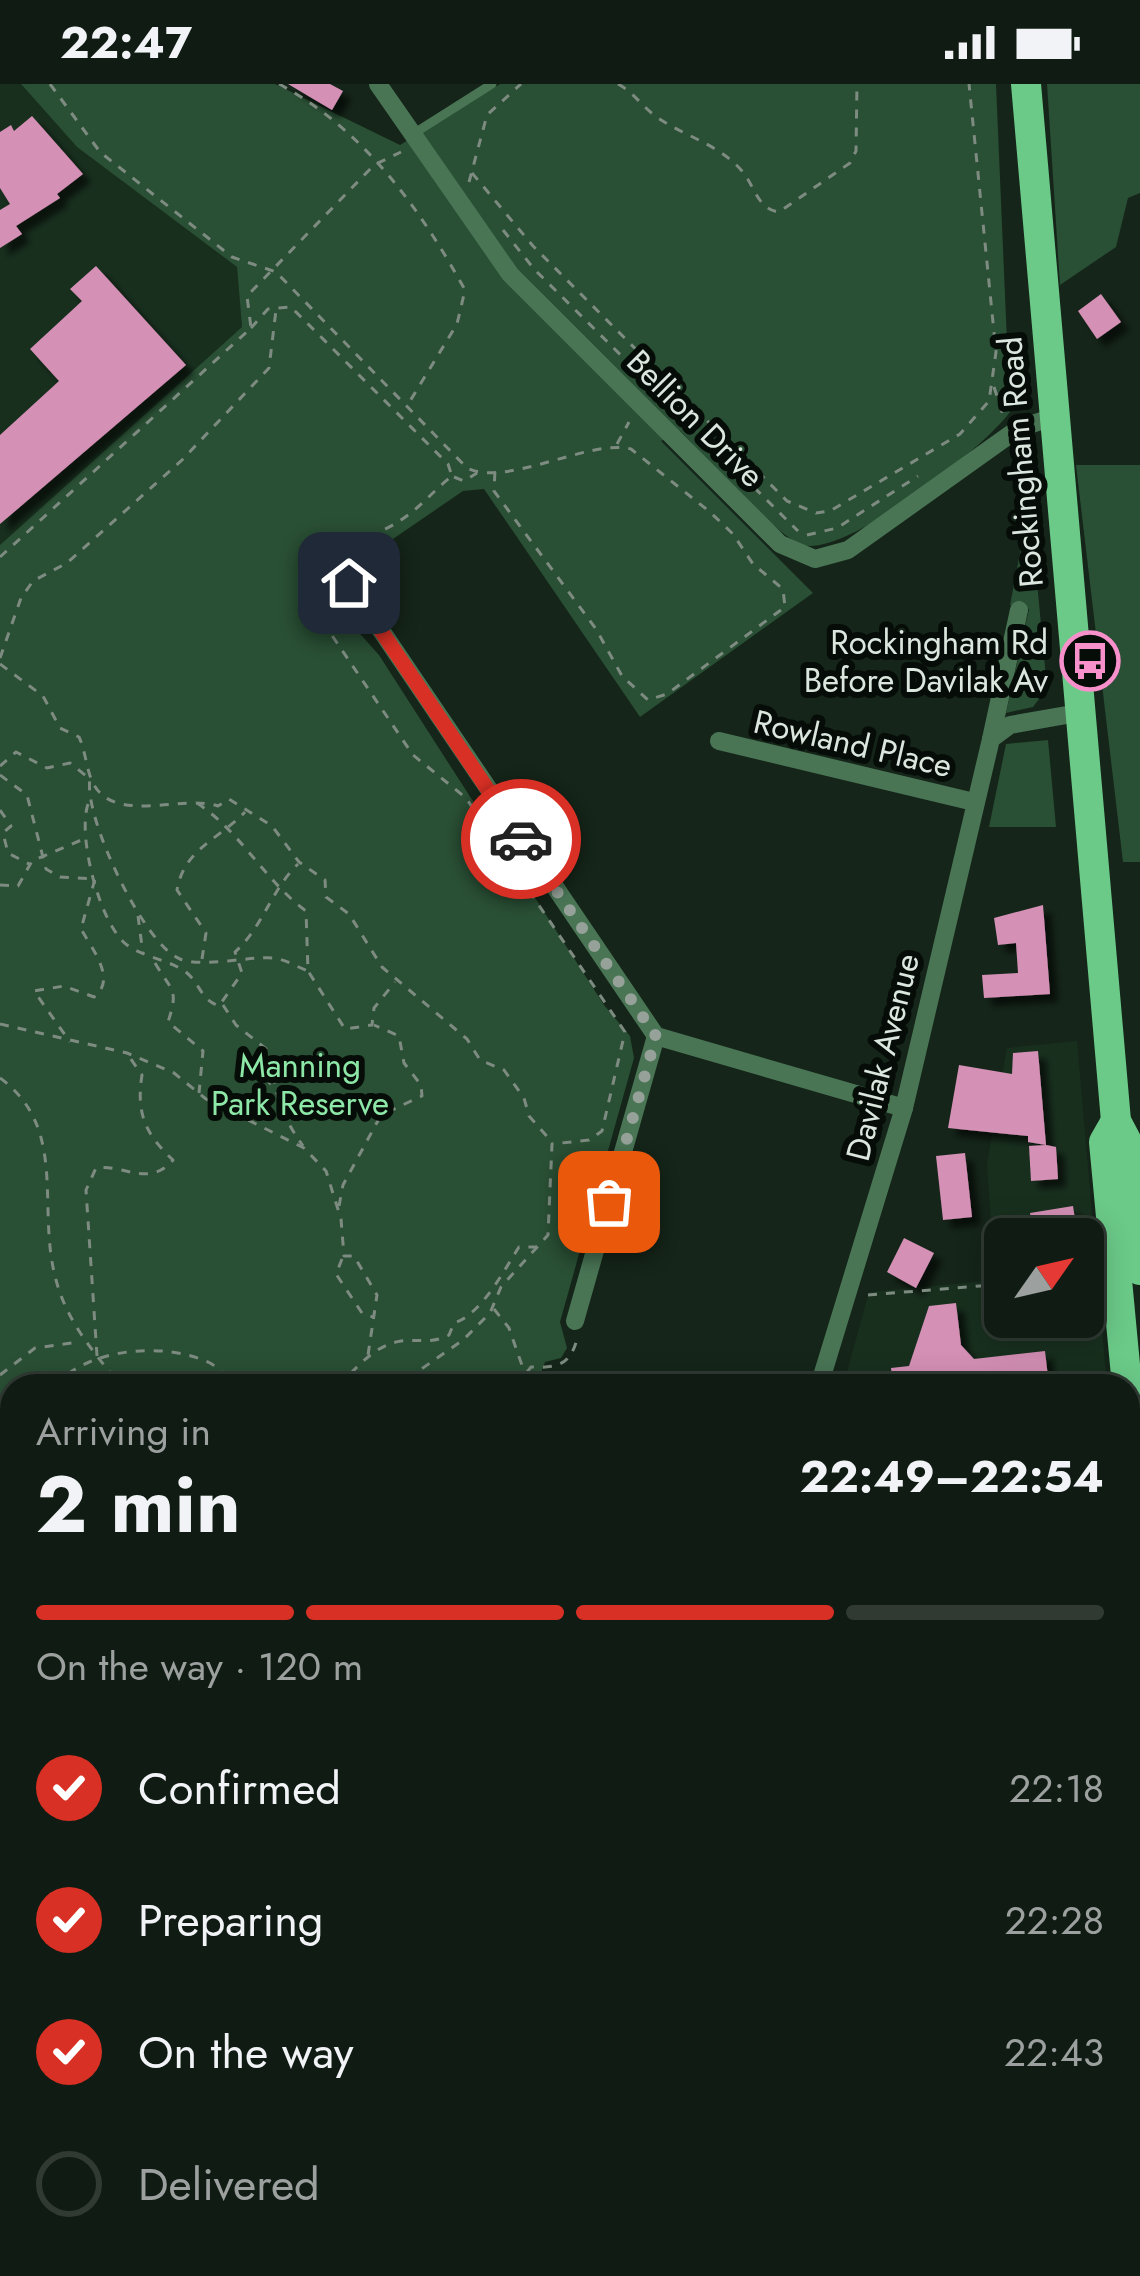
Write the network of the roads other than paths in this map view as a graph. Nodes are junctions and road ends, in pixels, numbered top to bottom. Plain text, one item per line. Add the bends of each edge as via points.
1 (378, 84) edge
2 (492, 84) edge
3 (1026, 84) edge
4 (415, 139) junction
5 (1051, 418) junction
6 (349, 583) dead end
7 (1018, 610) dead end
8 (1078, 712) junction
9 (991, 739) junction
10 (719, 741) dead end
11 (974, 802) junction
12 (656, 1036) junction
13 (904, 1108) junction
14 (1128, 1205) edge
15 (1140, 1270) edge
16 (574, 1321) road end
17 (823, 1374) edge
18 (1127, 1374) edge

1 - 4 street, Bellion Drive
2 - 4 lane
3 - 5 main road, Rockingham Road
4 - 5 street, Bellion Drive via 510,274 780,544 814,560 848,550 1019,428
5 - 8 main road, Rockingham Road
6 - 12 street
7 - 9 street, Davilak Avenue
8 - 9 street via 1010,725
8 - 14 main road, Rockingham Road via 1116,1121 1104,1142
9 - 11 street, Davilak Avenue
10 - 11 street, Rowland Place
11 - 13 street, Davilak Avenue
12 - 13 street
12 - 16 street
13 - 17 street, Davilak Avenue
14 - 15 main road, Rockingham Road
14 - 18 main road, Rockingham Road

